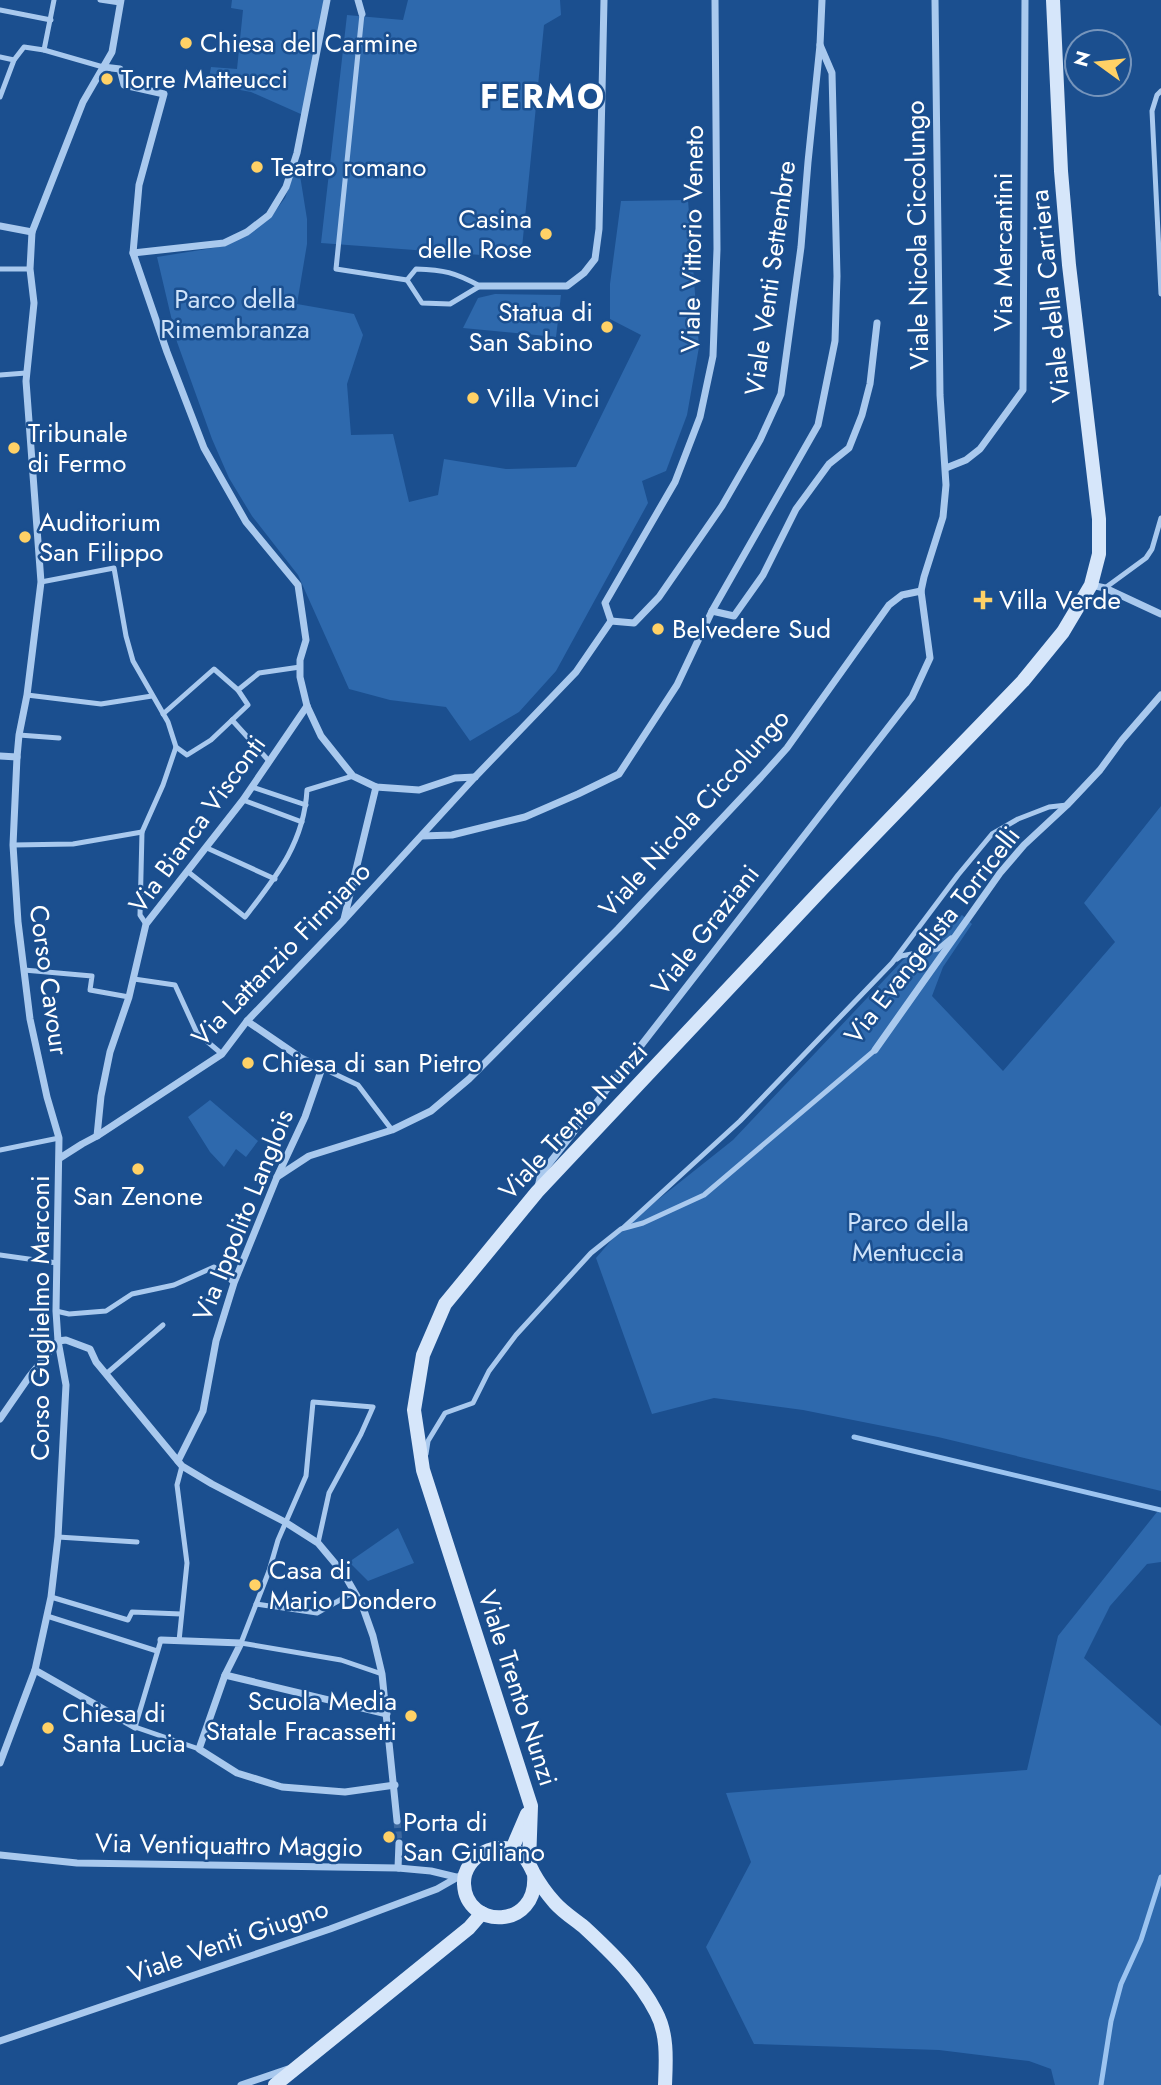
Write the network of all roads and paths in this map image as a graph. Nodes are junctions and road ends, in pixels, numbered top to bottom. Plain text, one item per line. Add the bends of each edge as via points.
1 (54, 0) edge
2 (100, 0) edge
3 (327, 0) edge
4 (358, 0) edge
5 (604, 0) edge
6 (715, 0) edge
7 (822, 0) edge
8 (935, 0) edge
9 (1025, 0) edge
10 (1053, 0) edge
11 (120, 2) edge
12 (0, 10) edge
13 (362, 13) joint
14 (51, 20) junction
15 (820, 45) junction
16 (44, 50) junction
17 (0, 57) edge
18 (14, 60) junction
19 (103, 67) junction
20 (1161, 91) edge
21 (0, 97) edge
22 (0, 226) edge
23 (32, 232) junction
24 (133, 253) junction
25 (0, 269) edge
26 (30, 269) junction
27 (407, 280) junction
28 (480, 286) junction
29 (1161, 294) edge
30 (877, 323) dead end
31 (26, 373) junction
32 (0, 375) edge
33 (946, 468) junction
34 (1161, 518) edge
35 (41, 582) junction
36 (1098, 587) junction
37 (921, 591) junction
38 (712, 611) junction
39 (1161, 614) edge
40 (611, 621) junction
41 (300, 667) junction
42 (238, 690) junction
43 (27, 695) junction
44 (1161, 695) edge
45 (152, 696) junction
46 (307, 706) junction
47 (163, 714) junction
48 (232, 720) junction
49 (19, 735) junction
50 (59, 738) dead end
51 (176, 747) junction
52 (0, 756) edge
53 (17, 757) junction
54 (269, 761) junction
55 (353, 776) junction
56 (475, 777) junction
57 (252, 787) junction
58 (376, 787) junction
59 (243, 800) junction
60 (306, 805) junction
61 (1068, 805) junction
62 (302, 822) junction
63 (142, 832) junction
64 (422, 836) junction
65 (13, 845) junction
66 (207, 848) junction
67 (187, 871) junction
68 (275, 879) junction
69 (971, 914) junction
70 (344, 920) junction
71 (146, 924) junction
72 (891, 963) junction
73 (24, 970) junction
74 (134, 979) junction
75 (129, 997) junction
76 (247, 1021) junction
77 (875, 1051) joint
78 (222, 1054) junction
79 (322, 1068) junction
80 (392, 1130) junction
81 (97, 1136) junction
82 (59, 1138) junction
83 (0, 1150) edge
84 (60, 1158) junction
85 (276, 1177) junction
86 (537, 1192) junction
87 (621, 1229) junction
88 (0, 1255) edge
89 (57, 1263) junction
90 (234, 1283) junction
91 (56, 1311) junction
92 (163, 1325) dead end
93 (58, 1341) junction
94 (106, 1374) junction
95 (0, 1419) edge
96 (180, 1464) junction
97 (423, 1471) junction
98 (285, 1522) junction
99 (58, 1537) junction
100 (137, 1542) dead end
101 (318, 1543) junction
102 (354, 1592) junction
103 (51, 1597) junction
104 (256, 1604) junction
105 (181, 1614) junction
106 (47, 1616) junction
107 (160, 1640) joint
108 (179, 1641) junction
109 (241, 1643) junction
110 (157, 1651) junction
111 (35, 1670) junction
112 (382, 1674) junction
113 (225, 1675) junction
114 (387, 1714) junction
115 (135, 1727) junction
116 (199, 1749) junction
117 (0, 1763) edge
118 (394, 1785) junction
119 (531, 1806) junction
120 (397, 1821) tunnel mouth
121 (399, 1843) tunnel mouth
122 (512, 1849) junction
123 (0, 1855) edge
124 (398, 1868) junction
125 (532, 1869) junction
126 (461, 1875) junction
127 (556, 1905) junction
128 (526, 1906) junction
129 (482, 1913) junction
130 (0, 2041) edge
131 (296, 2067) junction
132 (241, 2085) edge
133 (275, 2085) edge
134 (665, 2085) edge

1 - 14 lane
2 - 11 lane
3 - 24 street via 297,152 286,187 269,215 224,243
4 - 13 street
5 - 28 street via 595,259 567,286
6 - 40 street, Viale Vittorio Veneto via 713,356 701,417 675,482 605,603
7 - 15 street, Viale Venti Settembre
8 - 33 street, Viale Nicola Ciccolungo via 940,395
9 - 33 street, Via Mercantini via 1024,382 1020,397 981,449
10 - 36 main road, Viale della Carriera via 1068,252 1099,519
11 - 19 street, Corso Cavour via 112,52
12 - 14 lane
13 - 27 lane via 336,270
14 - 16 lane
15 - 38 street via 832,73 835,341 818,425
15 - 40 street, Viale Venti Settembre via 801,247 781,394 722,506 659,597 634,623
16 - 18 lane via 24,47
16 - 19 lane
17 - 18 lane
18 - 21 lane
19 - 23 street, Corso Cavour via 83,103
19 - 24 street via 120,69 124,85 164,94 139,185
20 - 29 lane via 1152,111
22 - 23 street
23 - 26 street, Corso Cavour
24 - 41 street via 204,448 246,522 298,585 306,640
25 - 26 lane
26 - 31 street, Corso Cavour via 34,303
27 - 28 lane via 416,269 443,270
27 - 28 lane via 422,303 450,304
30 - 38 street via 870,384 849,449 829,464 796,509 763,575 734,617
31 - 32 lane
31 - 35 street, Corso Cavour
33 - 37 street, Viale Nicola Ciccolungo via 943,517
34 - 36 lane via 1146,558
35 - 43 street, Corso Cavour
35 - 45 lane via 114,568 133,661
36 - 39 street
36 - 86 main road, Viale Trento Nunzi via 1023,681
37 - 80 street, Viale Nicola Ciccolungo via 902,595 889,605 787,748 618,929 469,1079 431,1111
37 - 86 street, Viale Graziani via 930,658 912,697 541,1174
38 - 64 street via 677,685 619,774 525,817 452,835
40 - 56 street, Via Lattanzio Firmiano via 576,672
41 - 42 lane via 259,673
41 - 46 street
42 - 47 lane via 214,669
42 - 48 lane via 248,705
43 - 45 lane via 101,704
43 - 49 street, Corso Cavour
44 - 61 street, Via Evangelista Torricelli
45 - 47 lane
46 - 54 street, Via Bianca Visconti
46 - 55 street via 321,736
47 - 51 lane
48 - 51 lane via 187,755
48 - 54 lane
49 - 50 lane
49 - 53 street, Corso Cavour
51 - 63 lane
52 - 53 street
53 - 65 street, Corso Cavour
54 - 57 street, Via Bianca Visconti
55 - 58 street
55 - 60 lane via 307,790
56 - 58 street via 419,790
56 - 64 street, Via Lattanzio Firmiano
57 - 59 street, Via Bianca Visconti
57 - 60 lane
58 - 70 street
59 - 62 lane
59 - 66 street, Via Bianca Visconti
60 - 62 lane
61 - 69 street, Via Evangelista Torricelli via 1024,845
61 - 72 lane, Via Evangelista Torricelli via 1049,807 992,834
62 - 68 lane
63 - 65 lane via 73,844
63 - 71 lane via 140,915
64 - 70 street, Via Lattanzio Firmiano
65 - 73 street, Corso Cavour
66 - 67 street, Via Bianca Visconti
66 - 68 lane
67 - 68 lane via 245,917
67 - 71 street, Via Bianca Visconti
69 - 72 lane via 938,949
69 - 77 street, Via Evangelista Torricelli
70 - 76 street, Via Lattanzio Firmiano
71 - 74 street, Via Bianca Visconti
72 - 87 lane, Via Evangelista Torricelli via 740,1121
73 - 75 lane via 92,976 90,990
73 - 82 street, Corso Cavour via 30,1019
74 - 75 street, Via Bianca Visconti
74 - 78 lane via 175,985 197,1033
75 - 81 street, Via Bianca Visconti via 110,1052
76 - 78 street, Via Lattanzio Firmiano
76 - 79 street
77 - 87 lane, Via Evangelista Torricelli via 704,1195
78 - 81 street, Via Lattanzio Firmiano
79 - 80 lane via 358,1085
79 - 85 street, Via Ippolito Langlois
80 - 85 street, Viale Nicola Ciccolungo via 309,1156
81 - 84 street, Via Lattanzio Firmiano
82 - 83 lane
82 - 84 street, Corso Cavour
84 - 89 street, Corso Guglielmo Marconi
85 - 90 street, Via Ippolito Langlois
86 - 97 main road, Viale Trento Nunzi via 445,1304 423,1355 414,1410
87 - 97 lane, Via Evangelista Torricelli via 591,1253 516,1335 489,1371 473,1403 445,1413 428,1441
88 - 89 lane
89 - 91 street, Corso Guglielmo Marconi
90 - 91 lane via 215,1267 174,1285 132,1294 106,1311
90 - 96 street, Via Ippolito Langlois via 216,1341 203,1410
91 - 93 street, Corso Guglielmo Marconi
92 - 94 lane
93 - 94 street via 90,1349
93 - 95 street
93 - 99 street, Corso Guglielmo Marconi via 66,1385
94 - 96 street
96 - 98 street
96 - 105 lane via 177,1485 187,1563
97 - 119 main road, Viale Trento Nunzi
98 - 101 street
98 - 101 lane via 306,1476 313,1402 373,1407 329,1493
98 - 104 lane
99 - 100 lane
99 - 103 street, Corso Guglielmo Marconi
101 - 102 street
102 - 104 lane via 317,1613
102 - 112 street via 373,1636
103 - 105 lane via 128,1620 132,1612
103 - 106 street, Corso Guglielmo Marconi
104 - 109 lane
105 - 108 lane
106 - 110 lane
106 - 111 street, Corso Guglielmo Marconi
107 - 108 street
107 - 110 lane
108 - 109 street
109 - 112 lane via 341,1660
109 - 113 street
110 - 115 lane
111 - 115 street
111 - 117 street, Corso Guglielmo Marconi
112 - 114 street
113 - 114 street
113 - 116 street
114 - 118 street
115 - 116 lane
116 - 118 street via 237,1773 282,1787 345,1792
118 - 120 street
119 - 122 main road, Viale Trento Nunzi
119 - 125 main road, Viale Trento Nunzi
121 - 124 street
122 - 125 main road
122 - 126 main road via 500,1847 479,1854
123 - 124 street, Via Ventiquattro Maggio via 77,1863
124 - 126 street, Via Ventiquattro Maggio
125 - 127 main road
125 - 128 main road via 535,1885
126 - 129 main road via 467,1896
126 - 130 street, Viale Venti Giugno via 437,1889 330,1929
127 - 128 main road
127 - 134 main road via 640,1983 658,2015 667,2054
128 - 129 main road via 505,1918
129 - 131 main road
131 - 132 street
131 - 133 main road

